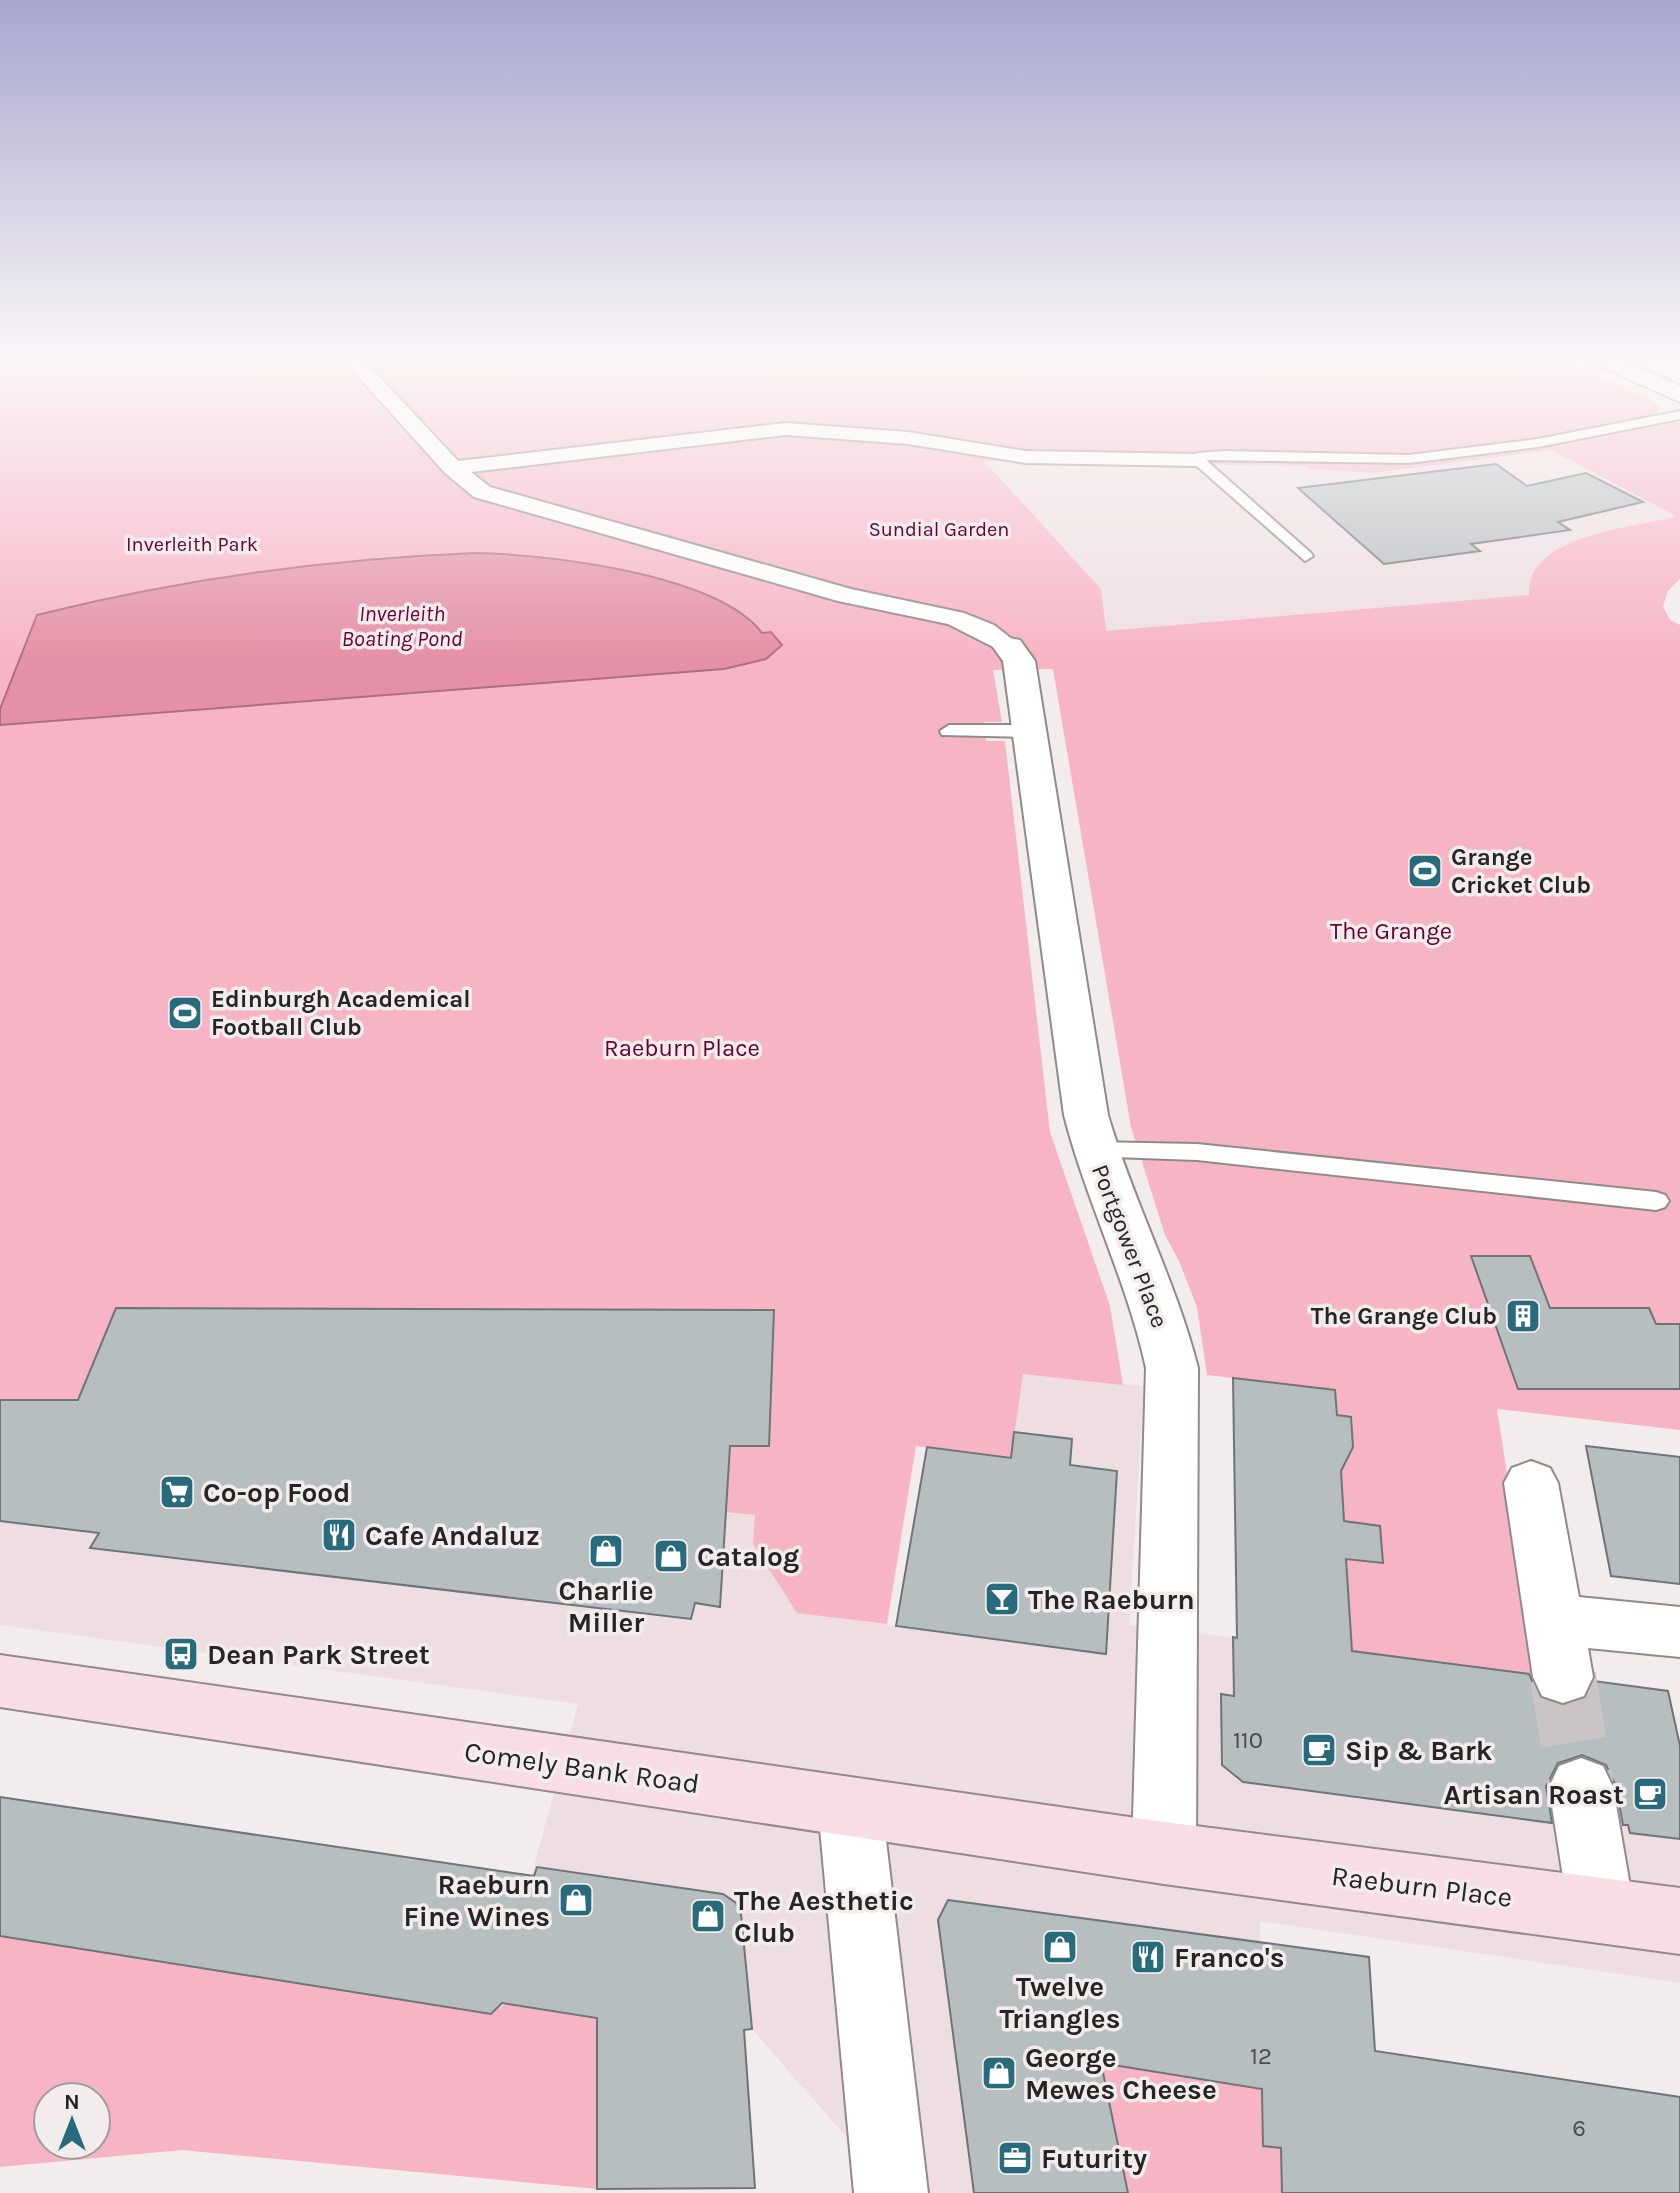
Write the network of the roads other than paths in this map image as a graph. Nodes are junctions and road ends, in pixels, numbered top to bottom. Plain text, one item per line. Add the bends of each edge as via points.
1 (443, 457) edge
2 (534, 457) edge
3 (1075, 457) edge
4 (1200, 457) edge
5 (1294, 457) edge
6 (1412, 457) edge
7 (1197, 460) junction
8 (453, 468) junction
9 (1305, 556) dead end
10 (1009, 647) joint
11 (949, 731) dead end
12 (1029, 731) junction
13 (1094, 1150) junction
14 (1656, 1201) dead end
15 (1531, 1483) dead end
16 (1554, 1620) junction
17 (1680, 1632) edge
18 (1563, 1677) tunnel mouth
19 (0, 1681) edge
20 (1581, 1787) tunnel mouth
21 (850, 1807) junction
22 (1164, 1853) junction
23 (1601, 1909) junction
24 (1680, 1921) edge
25 (891, 2193) edge

1 - 8 street
2 - 8 street
3 - 7 street
4 - 7 lane
5 - 6 lane
7 - 9 lane
8 - 10 street via 494,497 847,596 955,618
10 - 12 street, Portgower Place via 1019,661
11 - 12 lane
12 - 13 street, Portgower Place
13 - 14 lane via 1211,1154
13 - 22 street, Portgower Place via 1159,1315 1172,1368
15 - 16 street
16 - 17 street
16 - 18 street
19 - 21 main road, Comely Bank Road
20 - 23 street
21 - 22 main road, Comely Bank Road
21 - 25 street
22 - 23 main road, Raeburn Place
23 - 24 main road, Raeburn Place

